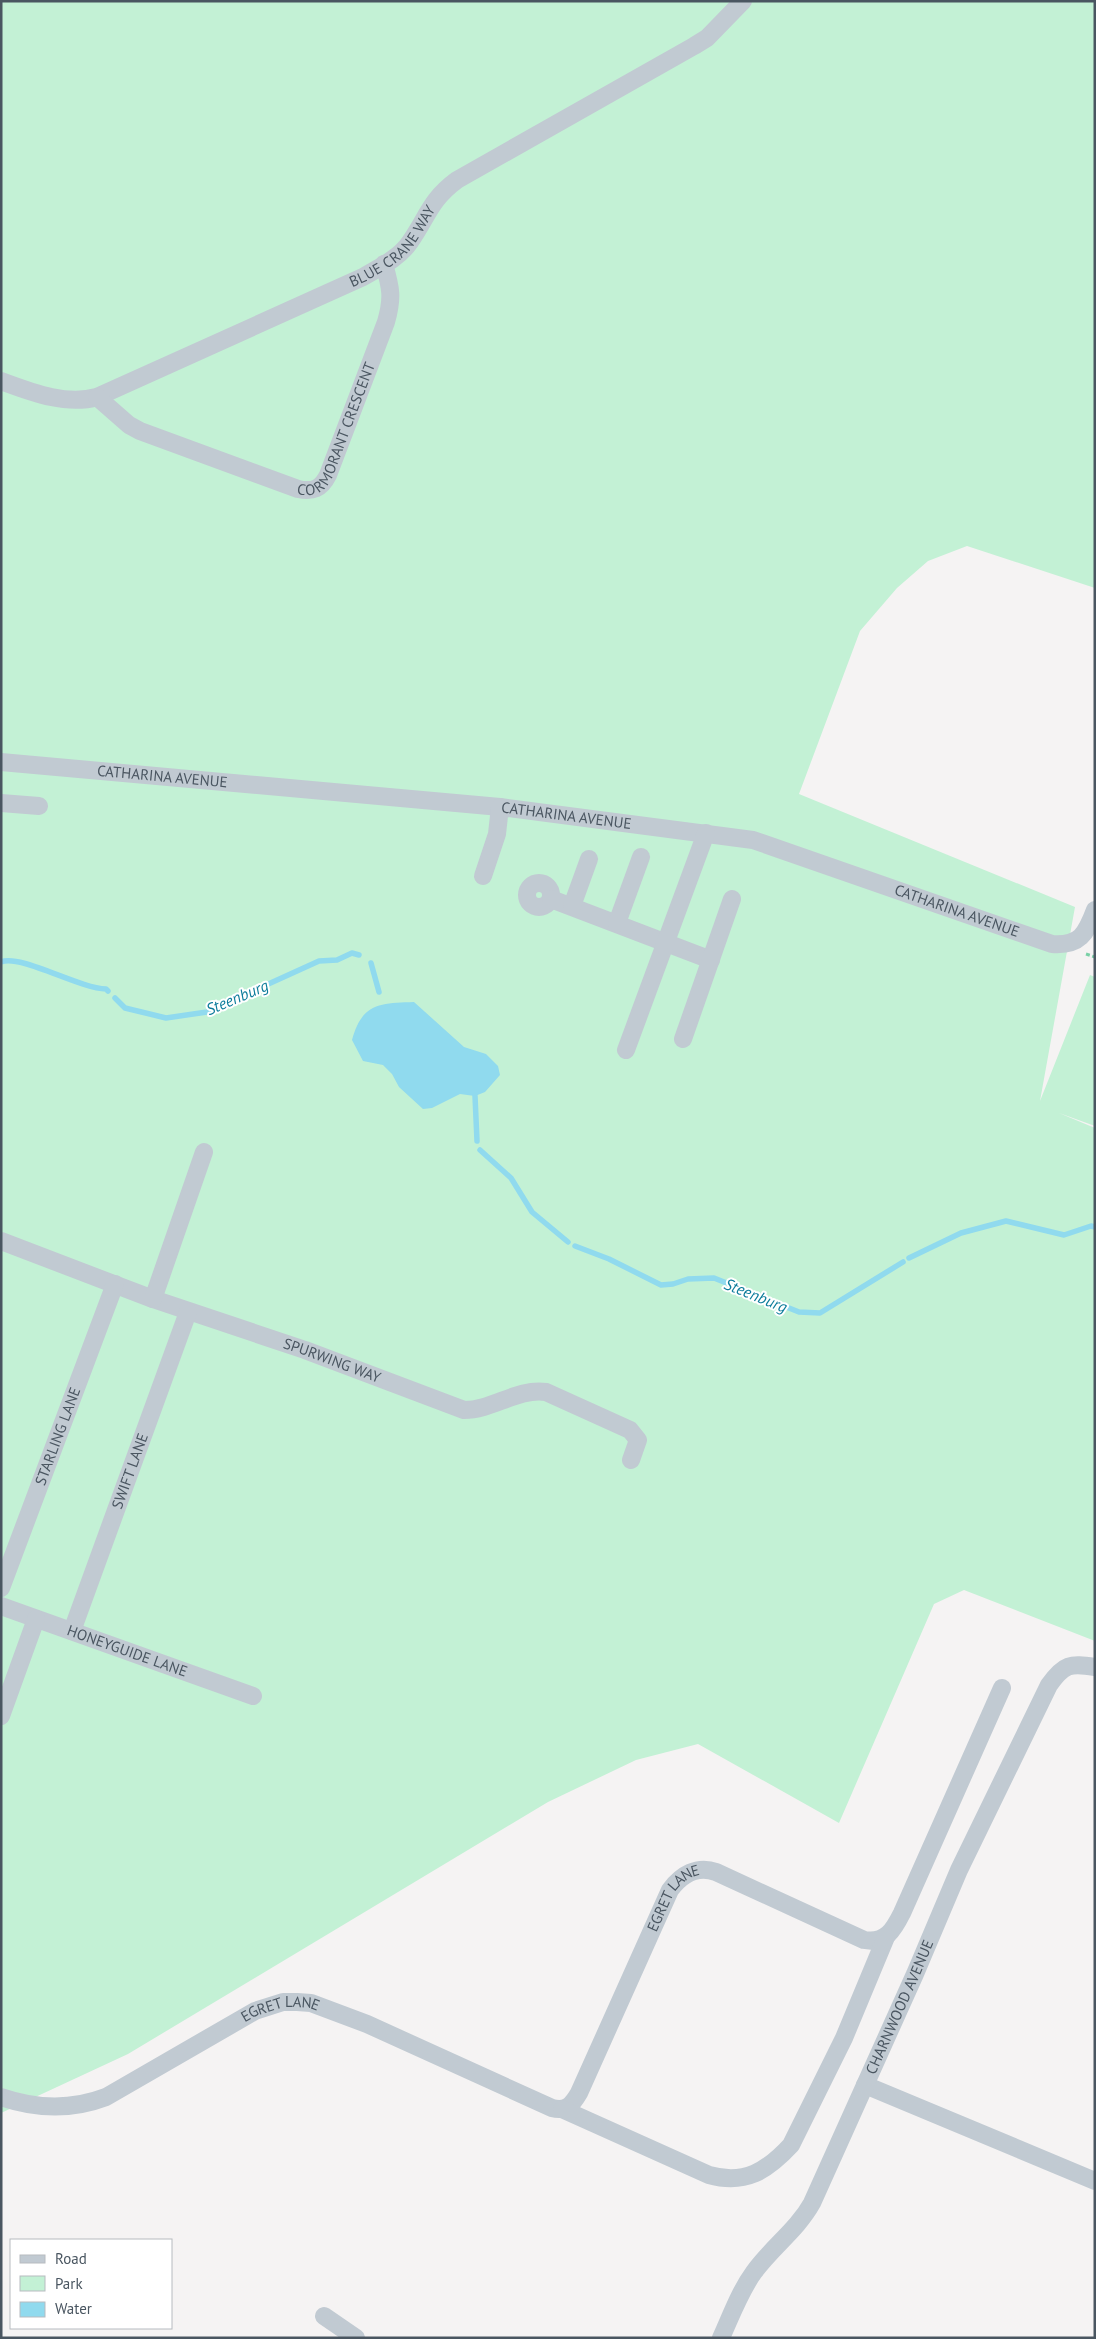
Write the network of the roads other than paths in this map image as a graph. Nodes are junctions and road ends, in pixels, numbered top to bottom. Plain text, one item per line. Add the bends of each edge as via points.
1 (743, 1) edge
2 (384, 264) junction
3 (1, 381) edge
4 (98, 397) junction
5 (1, 762) edge
6 (1, 803) edge
7 (39, 806) dead end
8 (500, 807) junction
9 (706, 833) junction
10 (641, 857) dead end
11 (589, 859) dead end
12 (483, 876) dead end
13 (551, 899) dead end
14 (732, 899) dead end
15 (572, 906) junction
16 (1095, 910) edge
17 (617, 923) junction
18 (666, 942) junction
19 (711, 960) junction
20 (683, 1039) dead end
21 (626, 1050) dead end
22 (204, 1152) dead end
23 (1, 1241) edge
24 (115, 1284) junction
25 (153, 1299) junction
26 (188, 1312) junction
27 (631, 1460) dead end
28 (1, 1588) edge
29 (1, 1606) edge
30 (36, 1619) junction
31 (72, 1632) junction
32 (1095, 1667) edge
33 (1002, 1688) dead end
34 (253, 1696) dead end
35 (1, 1716) edge
36 (886, 1937) junction
37 (865, 2085) junction
38 (1, 2097) edge
39 (562, 2109) junction
40 (1095, 2181) edge
41 (324, 2316) dead end
42 (356, 2338) edge
43 (721, 2338) edge

1 - 2 street, BLUE CRANE WAY via 707,38 450,185 436,198 410,242
2 - 4 street, BLUE CRANE WAY via 363,277
2 - 4 street, CORMORANT CRESCENT via 392,298 386,322 328,475 316,489 298,489 140,430
3 - 4 street, BLUE CRANE WAY via 54,398
5 - 8 street, CATHARINA AVENUE
6 - 7 street
8 - 9 street, CATHARINA AVENUE
8 - 12 street via 497,834
9 - 16 street, CATHARINA AVENUE via 753,840 1052,944 1068,944 1079,938 1089,926
9 - 18 street
10 - 17 street
11 - 15 street
13 - 15 street
14 - 19 street
15 - 17 street
17 - 18 street
18 - 19 street
18 - 21 street
19 - 20 street
22 - 25 street
23 - 24 street, SPURWING WAY
24 - 25 street, SPURWING WAY
24 - 28 street, STARLING LANE
25 - 26 street, SPURWING WAY
26 - 27 street, SPURWING WAY via 305,1350 464,1410 483,1408 532,1390 546,1392 630,1430 638,1440
26 - 31 street, SWIFT LANE
29 - 30 street, HONEYGUIDE LANE
30 - 31 street, HONEYGUIDE LANE
30 - 35 street
31 - 34 street, HONEYGUIDE LANE
32 - 37 street, CHARNWOOD AVENUE via 1075,1665 1063,1668 1049,1685 959,1870
33 - 36 street, EGRET LANE via 902,1913
36 - 39 street, EGRET LANE via 844,2038 791,2145 774,2162 756,2173 730,2180 709,2175
36 - 39 street, EGRET LANE via 864,1940 710,1870 686,1874 670,1890 575,2100 571,2106
37 - 40 street
37 - 43 street, CHARNWOOD AVENUE via 808,2209 800,2223 754,2272
38 - 39 street, EGRET LANE via 44,2106 91,2102 106,2097 255,2011 283,2002 297,2002 310,2003 367,2024 552,2108
41 - 42 street

